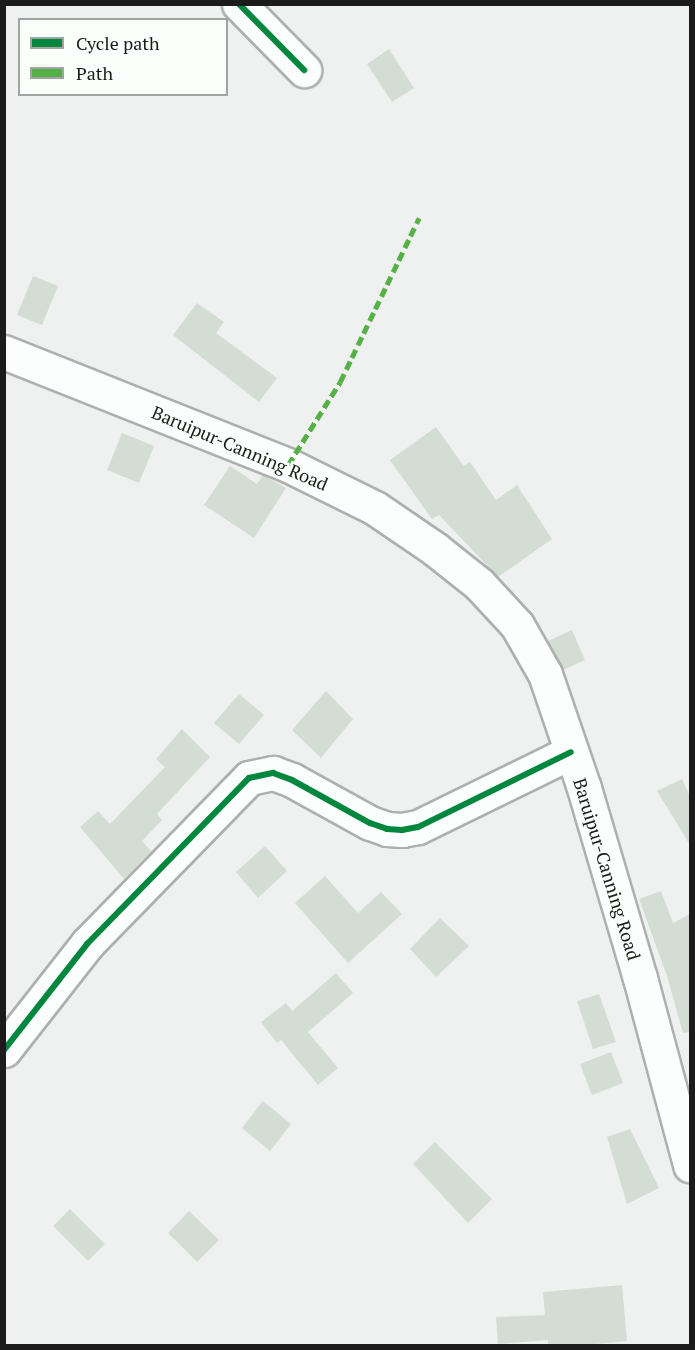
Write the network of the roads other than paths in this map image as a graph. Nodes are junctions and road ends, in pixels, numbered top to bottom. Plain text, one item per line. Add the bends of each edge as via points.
1 (239, 4) edge
2 (304, 70) dead end
3 (4, 352) edge
4 (571, 752) junction
5 (4, 1050) edge
6 (690, 1165) edge

1 - 2 main road
3 - 4 main road, Baruipur-Canning Road via 288,465 375,508 435,549 479,584 517,625 545,674
4 - 5 main road via 418,827 402,830 370,823 273,773 249,778 87,944
4 - 6 main road, Baruipur-Canning Road via 640,978

